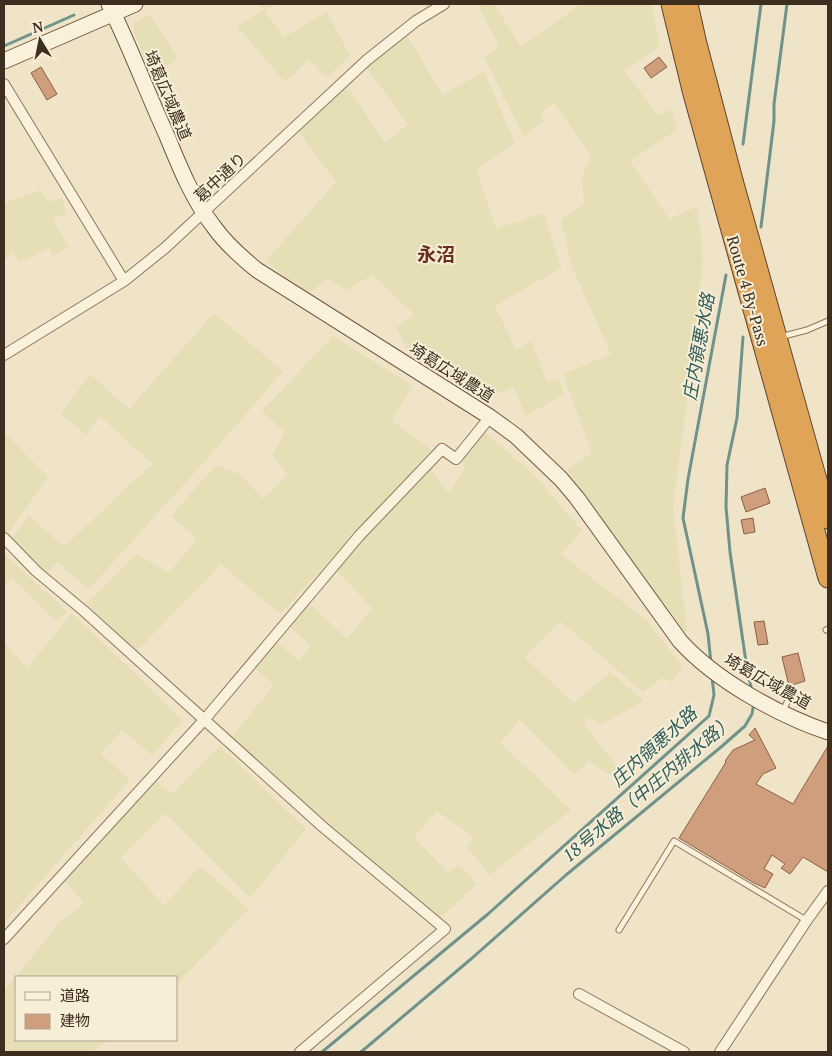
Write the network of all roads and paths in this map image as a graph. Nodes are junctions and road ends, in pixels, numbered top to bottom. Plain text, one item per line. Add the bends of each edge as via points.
1 (135, 4) edge
2 (444, 4) edge
3 (671, 4) edge
4 (688, 4) edge
5 (111, 8) edge
6 (4, 61) edge
7 (4, 84) edge
8 (204, 213) junction
9 (124, 280) junction
10 (828, 321) edge
11 (777, 338) junction
12 (4, 355) edge
13 (490, 417) junction
14 (828, 519) edge
15 (5, 542) edge
16 (828, 578) edge
17 (205, 719) junction
18 (828, 732) edge
19 (828, 891) edge
20 (807, 920) junction
21 (619, 930) dead end
22 (4, 939) edge
23 (578, 994) dead end
24 (300, 1052) edge
25 (684, 1052) edge
26 (720, 1052) edge

1 - 5 street
2 - 8 street, 葛中通り via 416,21 367,60
3 - 16 highway, Route 4 By-Pass via 693,94
4 - 11 highway, Route 4 By-Pass
5 - 6 street
5 - 8 street, 埼葛広域農道 via 185,180
7 - 9 street
8 - 9 street, 葛中通り
8 - 13 street, 埼葛広域農道 via 215,230 257,270
9 - 12 street, 葛中通り
10 - 11 lane
11 - 14 highway, Route 4 By-Pass
13 - 17 street via 456,459 442,449 359,536
13 - 18 street, 埼葛広域農道 via 516,436 561,479 680,641 702,663 762,702 785,706
15 - 17 street
17 - 22 street
17 - 24 street via 323,827 445,928
19 - 20 street
20 - 21 lane via 674,841
20 - 26 street
23 - 25 street

